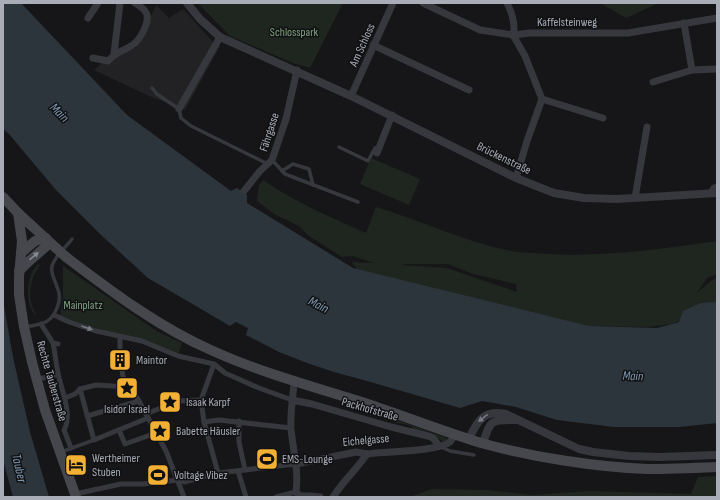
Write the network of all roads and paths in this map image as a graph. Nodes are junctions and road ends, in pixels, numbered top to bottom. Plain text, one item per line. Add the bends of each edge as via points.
1 (98, 3) edge
2 (120, 3) edge
3 (135, 3) edge
4 (187, 3) edge
5 (393, 3) edge
6 (423, 3) edge
7 (507, 3) edge
8 (88, 18) dead end
9 (717, 18) edge
10 (684, 23) junction
11 (513, 35) junction
12 (220, 37) junction
13 (373, 45) junction
14 (114, 54) junction
15 (93, 58) dead end
16 (717, 69) edge
17 (297, 70) junction
18 (692, 70) junction
19 (654, 82) dead end
20 (152, 88) dead end
21 (469, 90) dead end
22 (351, 96) junction
23 (542, 100) junction
24 (179, 109) junction
25 (392, 115) junction
26 (603, 118) dead end
27 (646, 127) dead end
28 (339, 147) dead end
29 (379, 150) joint
30 (270, 162) junction
31 (282, 171) junction
32 (516, 178) junction
33 (313, 185) junction
34 (244, 190) dead end
35 (715, 191) edge
36 (3, 196) edge
37 (635, 198) junction
38 (358, 202) dead end
39 (18, 213) junction
40 (72, 239) dead end
41 (51, 243) junction
42 (21, 253) junction
43 (19, 274) junction
44 (54, 314) junction
45 (41, 324) junction
46 (24, 327) junction
47 (120, 337) junction
48 (214, 364) junction
49 (58, 374) junction
50 (43, 378) dead end
51 (294, 382) junction
52 (129, 386) junction
53 (80, 389) junction
54 (65, 398) junction
55 (201, 400) junction
56 (292, 400) junction
57 (139, 401) junction
58 (87, 416) junction
59 (147, 416) junction
60 (519, 420) junction
61 (239, 421) junction
62 (204, 422) junction
63 (291, 428) junction
64 (119, 430) junction
65 (156, 433) junction
66 (454, 435) junction
67 (470, 439) junction
68 (94, 440) junction
69 (483, 443) junction
70 (440, 446) junction
71 (71, 448) junction
72 (60, 452) junction
73 (367, 454) junction
74 (474, 455) dead end
75 (717, 455) edge
76 (296, 464) junction
77 (717, 466) edge
78 (244, 470) junction
79 (238, 471) junction
80 (218, 473) junction
81 (178, 480) junction
82 (298, 495) edge
83 (72, 496) edge
84 (184, 497) edge
85 (246, 497) edge
86 (276, 497) edge
87 (320, 497) edge
88 (333, 497) edge

1 - 8 street
2 - 14 street
3 - 14 street via 146,11 148,18 144,31 134,44
4 - 12 street, Brückenstraße
5 - 13 street, Am Schloss
6 - 11 street, Kaffelsteinweg via 480,30
7 - 11 street via 512,15
9 - 10 street, Kaffelsteinweg
10 - 11 street, Kaffelsteinweg via 628,33 530,32
10 - 18 street
11 - 23 street via 525,56
12 - 17 street, Brückenstraße
12 - 24 street
13 - 21 street
13 - 22 street, Am Schloss
14 - 15 street via 108,61
16 - 18 street
17 - 22 street, Brückenstraße
17 - 30 street, Fährgasse via 286,119
18 - 19 street
20 - 24 lane
22 - 25 street, Brückenstraße
23 - 26 street
23 - 32 street
24 - 30 lane via 182,118 191,126
25 - 29 street
25 - 32 street, Brückenstraße
27 - 37 street
28 - 29 lane via 368,160 375,148
30 - 31 lane
30 - 34 street, Fährgasse
31 - 33 lane
31 - 33 lane via 293,164 309,169
32 - 37 street, Brückenstraße via 543,190 566,196 599,199
33 - 38 lane
35 - 37 street, Brückenstraße
36 - 39 main road
39 - 41 main road
39 - 42 main road, Rechte Tauberstraße via 22,235
40 - 44 lane via 52,267 60,296
41 - 42 main road via 34,241
43 -> 41 main road via 27,263
41 - 51 main road, bridge via 106,288 190,340
42 - 43 main road, Rechte Tauberstraße
43 - 46 main road, Rechte Tauberstraße
44 - 45 lane via 51,319
44 -> 47 street via 69,322
45 - 46 lane
45 - 49 street via 56,343
46 - 72 main road, Rechte Tauberstraße via 45,410
47 - 48 street via 142,341 178,356
47 - 52 street via 123,376
48 - 55 street
48 - 56 street via 225,373
49 - 50 street
49 - 54 street
51 - 56 street
51 - 66 main road
52 - 53 street via 96,385
52 - 57 street
53 - 54 street
53 - 58 street
54 - 71 street via 67,425 64,430
55 - 59 street via 178,401
55 - 62 street
56 - 63 street
56 - 70 street, Packhofstraße via 428,436
57 - 58 street
57 - 59 street
58 - 68 street
59 - 64 street
59 - 65 street
60 -> 67 street via 506,414 488,414 478,422
60 - 69 street via 494,421 488,427
60 - 75 street via 593,452 660,457
61 - 62 street
61 - 63 street
61 - 78 street via 238,442
62 - 80 street
63 - 76 street
64 - 65 street via 125,444
64 - 68 street
65 - 81 street
66 - 67 main road
66 - 70 street, Eichelgasse via 452,441
67 - 69 main road
68 - 71 lane
69 - 77 main road via 604,465 647,469
70 - 73 street, Eichelgasse
70 - 74 lane, Eichelgasse via 450,451
71 - 72 lane
72 - 83 main road, Rechte Tauberstraße
73 - 76 street, Eichelgasse via 356,452
73 - 88 street
76 - 78 street, Eichelgasse
76 - 82 street
78 - 79 street, Eichelgasse
79 - 80 street, Eichelgasse
79 - 85 street
80 - 81 street, Eichelgasse via 184,482
81 - 83 street, Eichelgasse via 121,484
81 - 84 street
82 - 86 street
82 - 87 street

